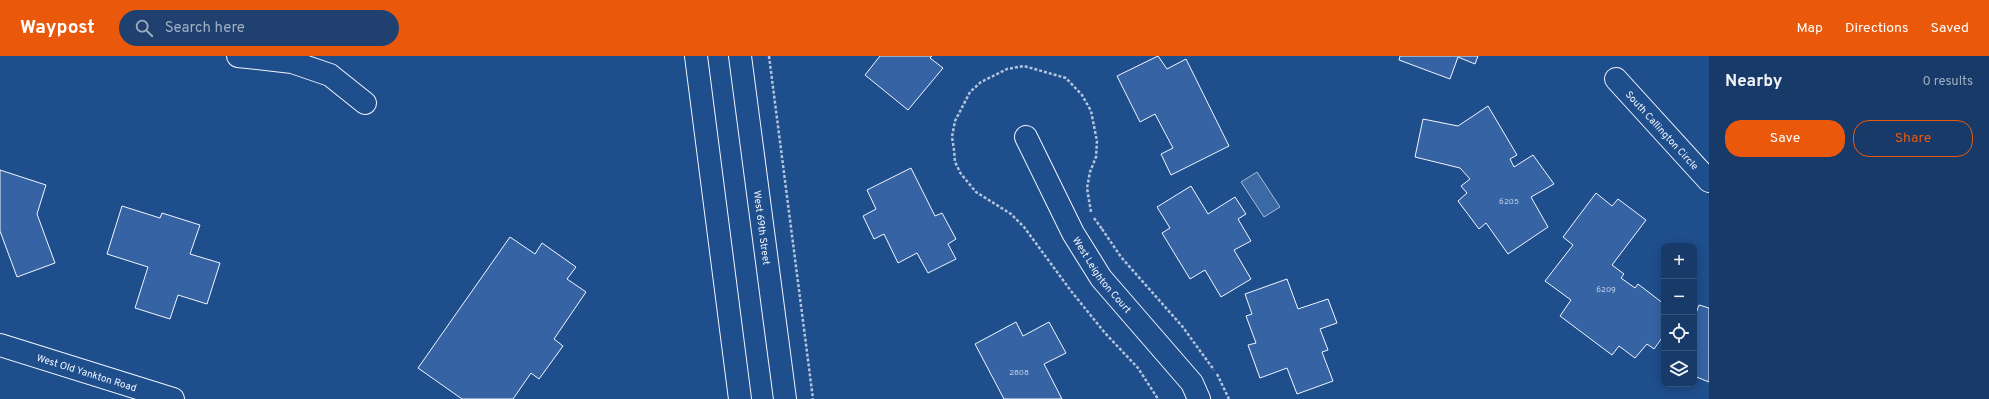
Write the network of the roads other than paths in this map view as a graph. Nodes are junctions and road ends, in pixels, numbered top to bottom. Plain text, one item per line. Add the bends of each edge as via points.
1 (238, 56) edge
2 (696, 56) edge
3 (740, 56) edge
4 (1616, 79) dead end
5 (365, 103) dead end
6 (1026, 137) dead end
7 (1709, 181) edge
8 (0, 345) edge
9 (173, 399) edge
10 (740, 399) edge
11 (785, 399) edge
12 (1199, 399) edge

1 - 5 street via 292,62 330,75
2 - 10 street
3 - 11 street, West 69th Street
4 - 7 street, South Callington Circle
6 - 12 street, West Leighton Court via 1073,233 1101,278 1192,383
8 - 9 street, West Old Yankton Road

